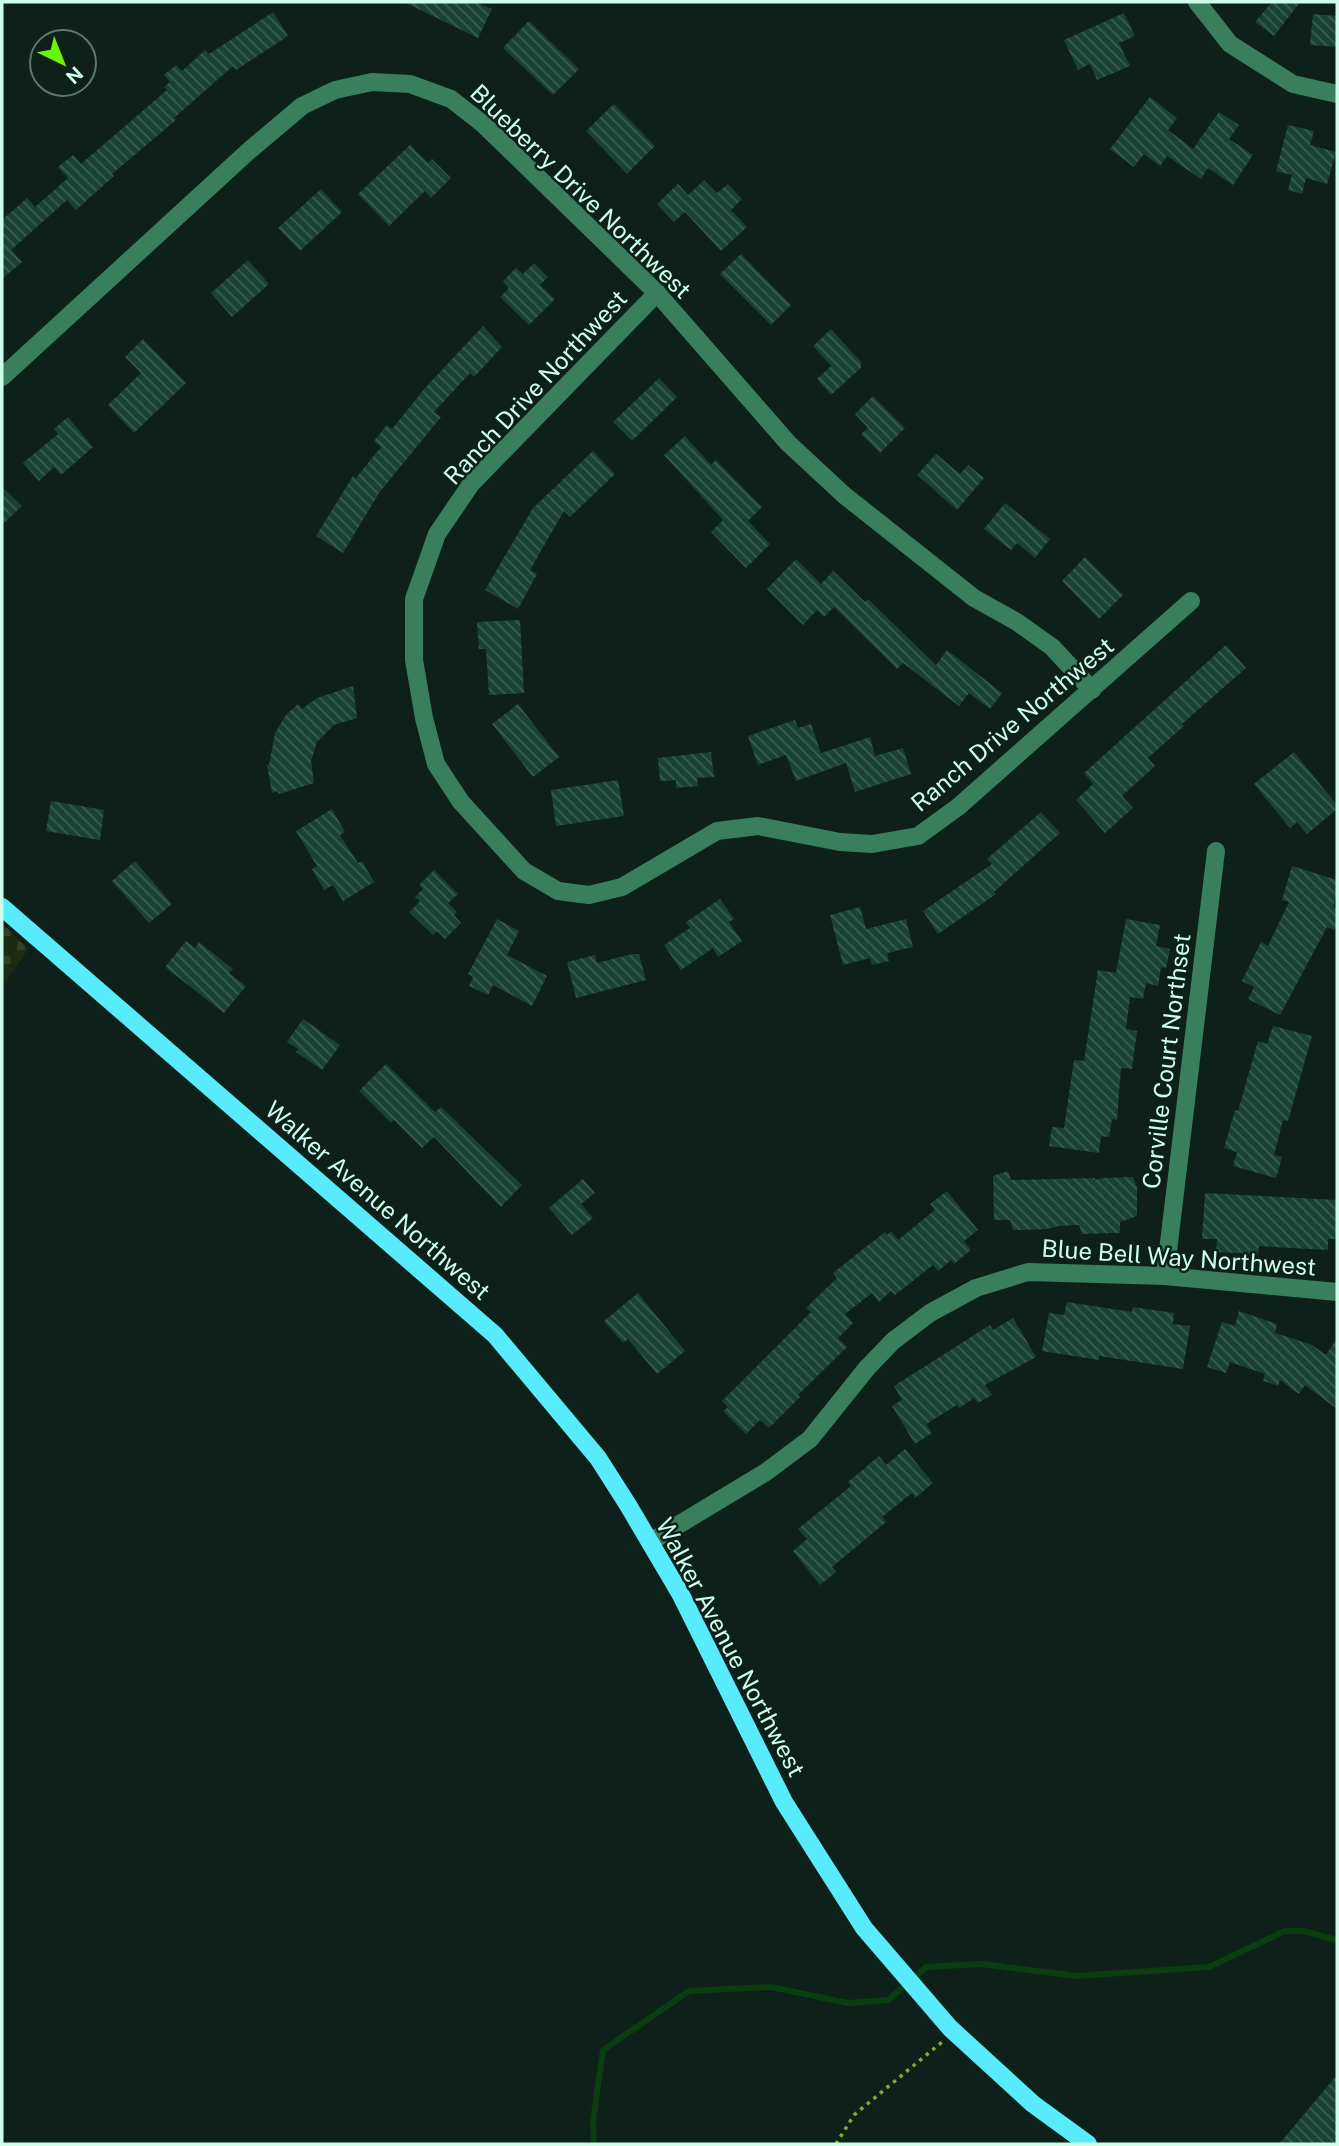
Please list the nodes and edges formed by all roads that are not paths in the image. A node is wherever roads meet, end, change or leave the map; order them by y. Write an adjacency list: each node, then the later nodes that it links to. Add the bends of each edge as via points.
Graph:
1 (1197, 2): 2 (street, via 1230,44 1293,84)
2 (1337, 94)
3 (657, 293): 4 (street, Blueberry Drive Northwest, via 483,124 451,99 410,84 372,82 335,90 302,106); 6 (street, Blueberry Drive Northwest, via 788,443 844,495 974,598 1052,646); 6 (street, Ranch Drive Northwest, via 471,484 437,534 414,599 414,660 436,764 461,802 524,872 558,891 589,895 622,887 717,831 758,826 872,844 918,836)
4 (2, 377)
5 (1191, 601): 6 (street, Ranch Drive Northwest)
6 (1092, 690)
7 (1216, 851): 9 (street, Corville Court Northset)
8 (2, 907): 11 (main road, Walker Avenue Northwest, via 495,1335 597,1458)
9 (1165, 1276): 10 (street, Blue Bell Way Northwest); 11 (street, Blue Bell Way Northwest, via 1028,1272 976,1287 893,1341 810,1439 766,1472)
10 (1337, 1292)
11 (650, 1542): 12 (main road, Walker Avenue Northwest, via 784,1802 847,1903 893,1964 953,2030 1033,2104)
12 (1088, 2144)

